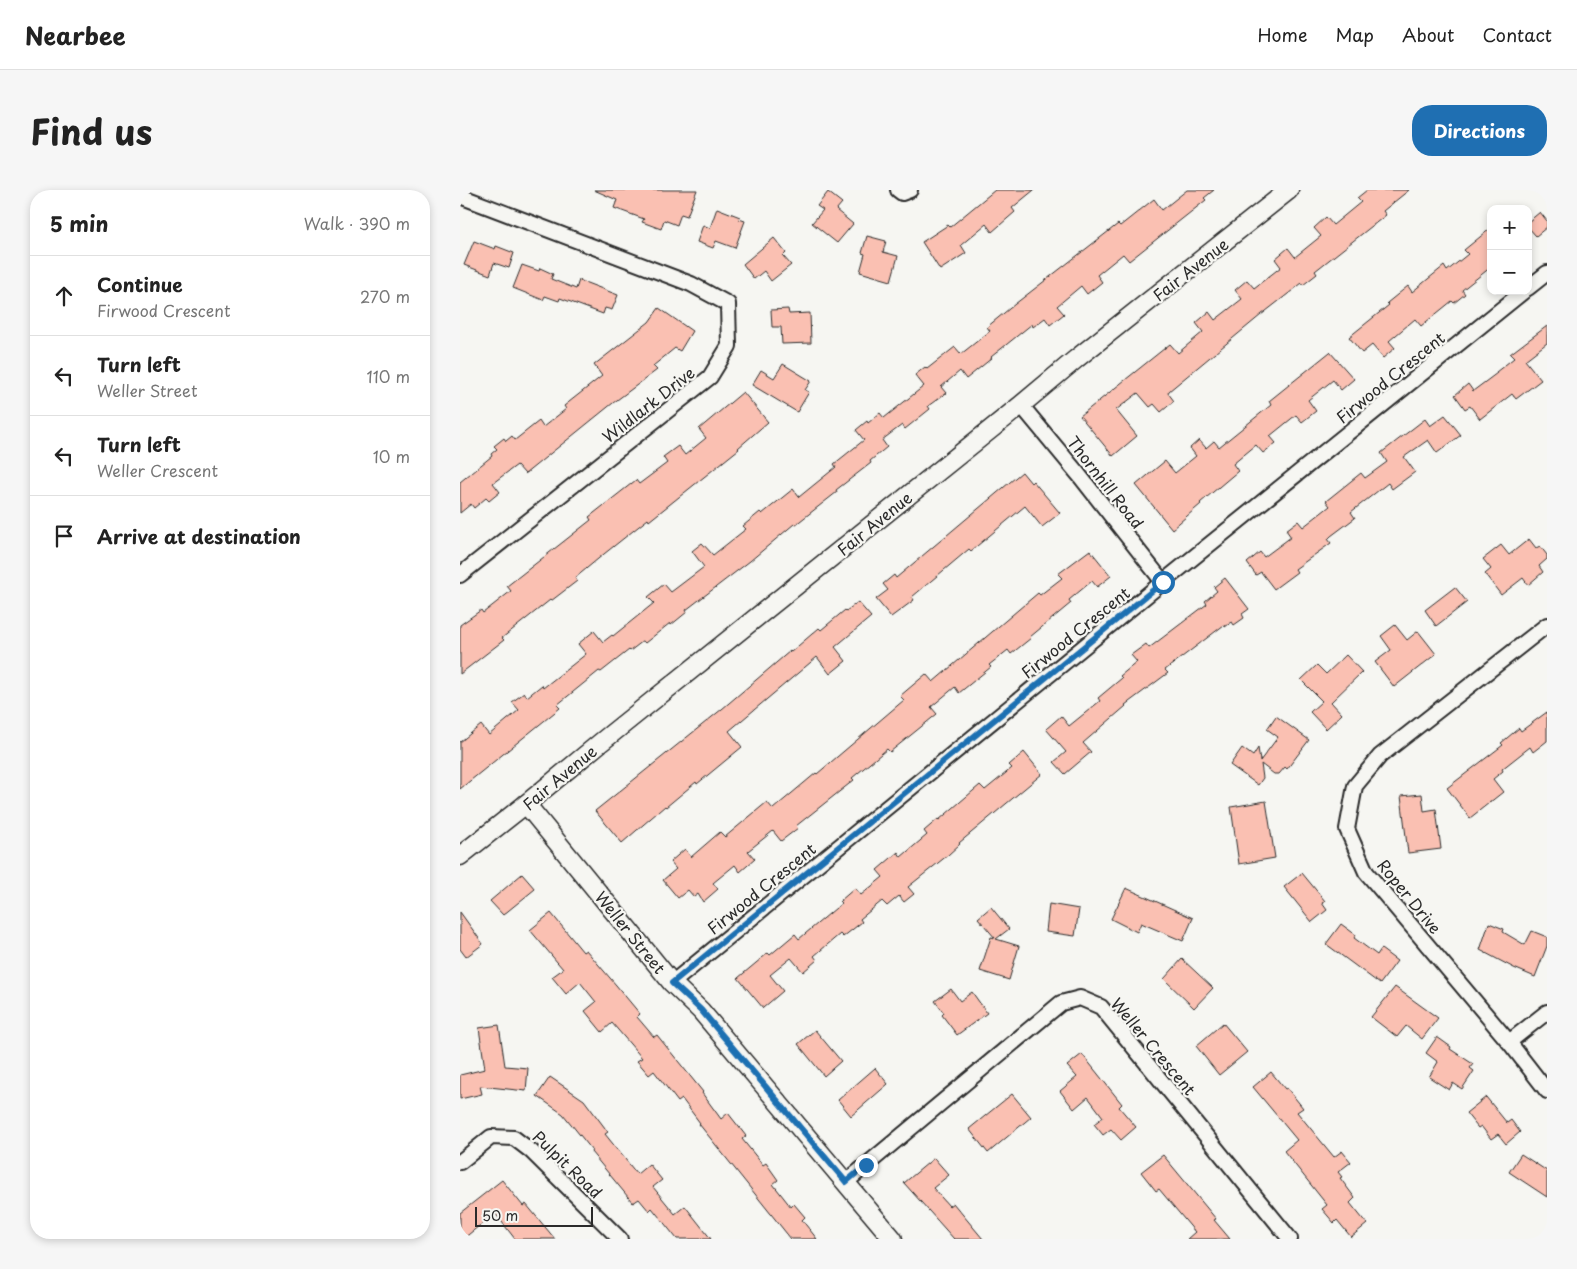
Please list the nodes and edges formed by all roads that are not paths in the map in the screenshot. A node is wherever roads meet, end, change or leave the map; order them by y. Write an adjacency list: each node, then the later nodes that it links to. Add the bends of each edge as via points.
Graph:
1 (898, 190): 2 (street, via 902,193)
2 (910, 190)
3 (1289, 190): 8 (street, Fair Avenue)
4 (460, 196): 9 (street, Wildlark Drive, via 692,284 728,304 729,346 710,377)
5 (1547, 273): 6 (street)
6 (1532, 285)
7 (1519, 295): 10 (street, Firwood Crescent)
8 (1021, 405): 10 (street, Thornhill Road); 12 (street, Fair Avenue)
9 (460, 576)
10 (1163, 582): 14 (street, Firwood Crescent)
11 (1547, 625): 16 (street, Roper Drive, via 1380,756 1355,786 1347,829 1366,872)
12 (526, 804): 13 (street, Fair Avenue); 14 (street, Weller Street)
13 (460, 856)
14 (672, 983): 19 (street, Weller Street, via 701,1010)
15 (1547, 1012): 16 (street)
16 (1509, 1042): 17 (street, Roper Drive)
17 (1547, 1091)
18 (460, 1162): 20 (street, Pulpit Road, via 491,1137 514,1138 531,1150)
19 (846, 1182): 21 (street, Weller Street); 22 (street, Weller Crescent, via 1061,1003 1080,998 1101,1007)
20 (620, 1239)
21 (893, 1239)
22 (1290, 1239)

